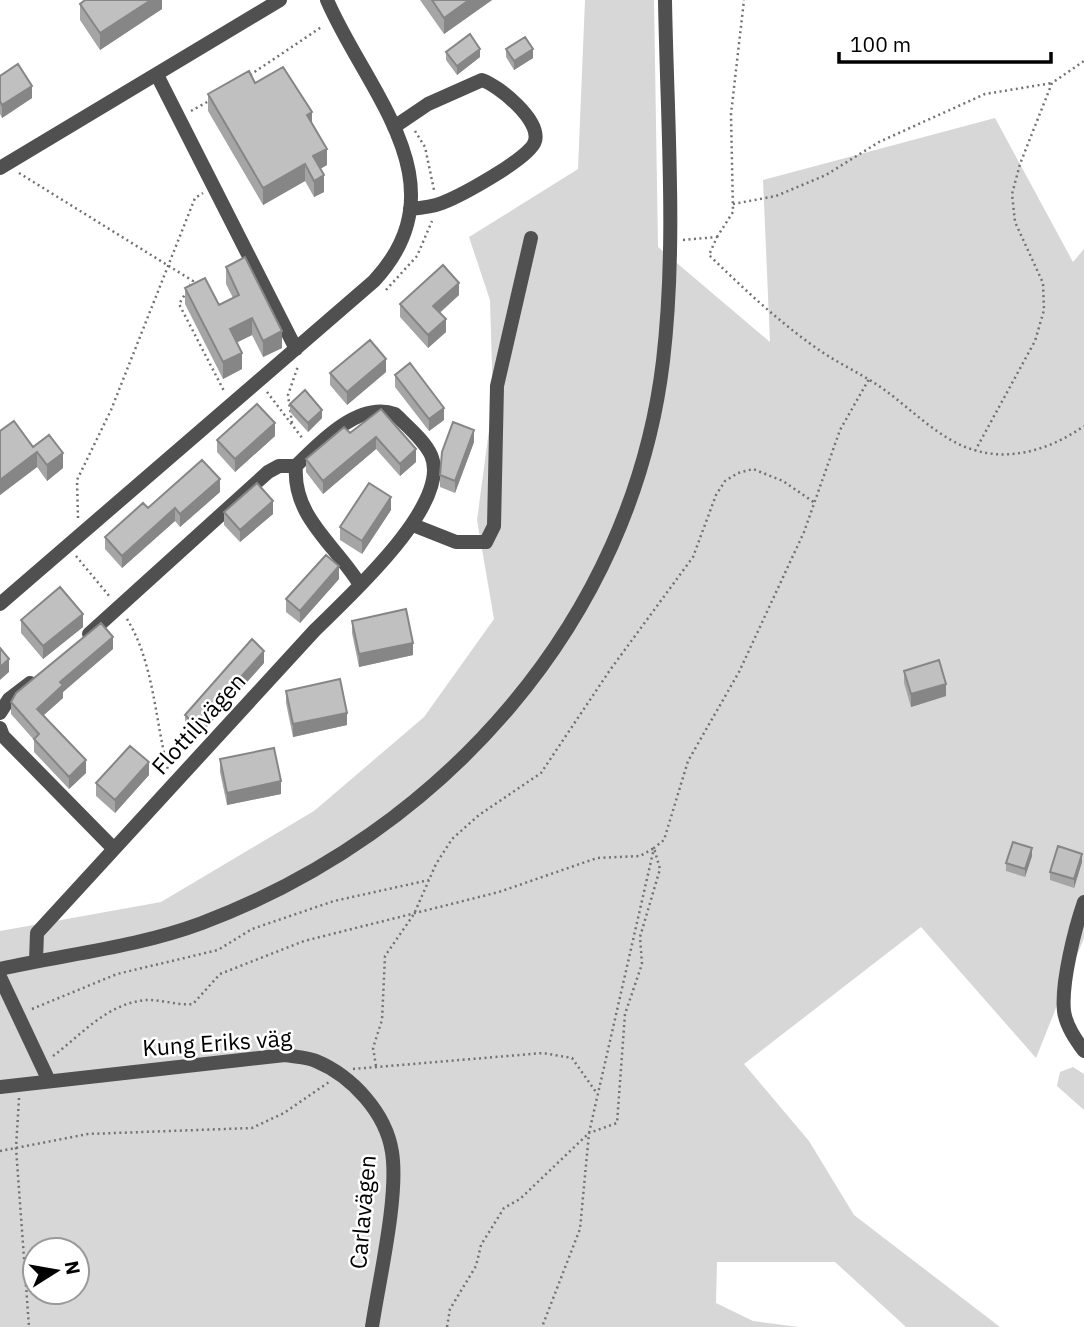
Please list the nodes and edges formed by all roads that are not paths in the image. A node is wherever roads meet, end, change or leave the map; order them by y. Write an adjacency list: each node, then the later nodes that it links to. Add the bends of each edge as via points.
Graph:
1 (280, 0): 4 (street)
2 (327, 0): 5 (street)
3 (665, 0): 20 (street, via 670,285 663,365 629,502 563,636 467,757 394,818 277,891 197,925 150,939)
4 (157, 75): 6 (street); 9 (street)
5 (394, 127): 7 (street, via 412,177); 7 (street, via 437,99 482,80 511,97 535,131 531,150 512,163 442,203)
6 (5, 165)
7 (411, 209): 9 (street, via 402,244 391,262)
8 (531, 238): 11 (street, via 497,386 494,526 486,542 456,542)
9 (296, 349): 13 (street)
10 (296, 466): 11 (street, via 356,417 373,411 395,414 432,457 429,490); 12 (street, via 298,496 306,513); 14 (street, via 279,466 268,472)
11 (413, 525): 12 (street, Flottiljvägen)
12 (360, 585): 18 (street, Flottiljvägen)
13 (0, 604)
14 (72, 648)
15 (43, 672): 16 (street, via 9,699)
16 (0, 713)
17 (0, 728): 18 (street)
18 (114, 849): 20 (street, Flottiljvägen, via 37,933)
19 (1084, 902): 23 (street, via 1072,937 1064,1011)
20 (36, 961): 21 (street)
21 (0, 969)
22 (0, 977): 24 (street)
23 (1084, 1051)
24 (49, 1081): 25 (street, Kung Eriks väg); 26 (street, Kung Eriks väg, via 285,1055 314,1060 341,1073)
25 (0, 1087)
26 (371, 1105): 27 (street, Carlavägen, via 386,1129 392,1153 390,1205)
27 (372, 1327)

